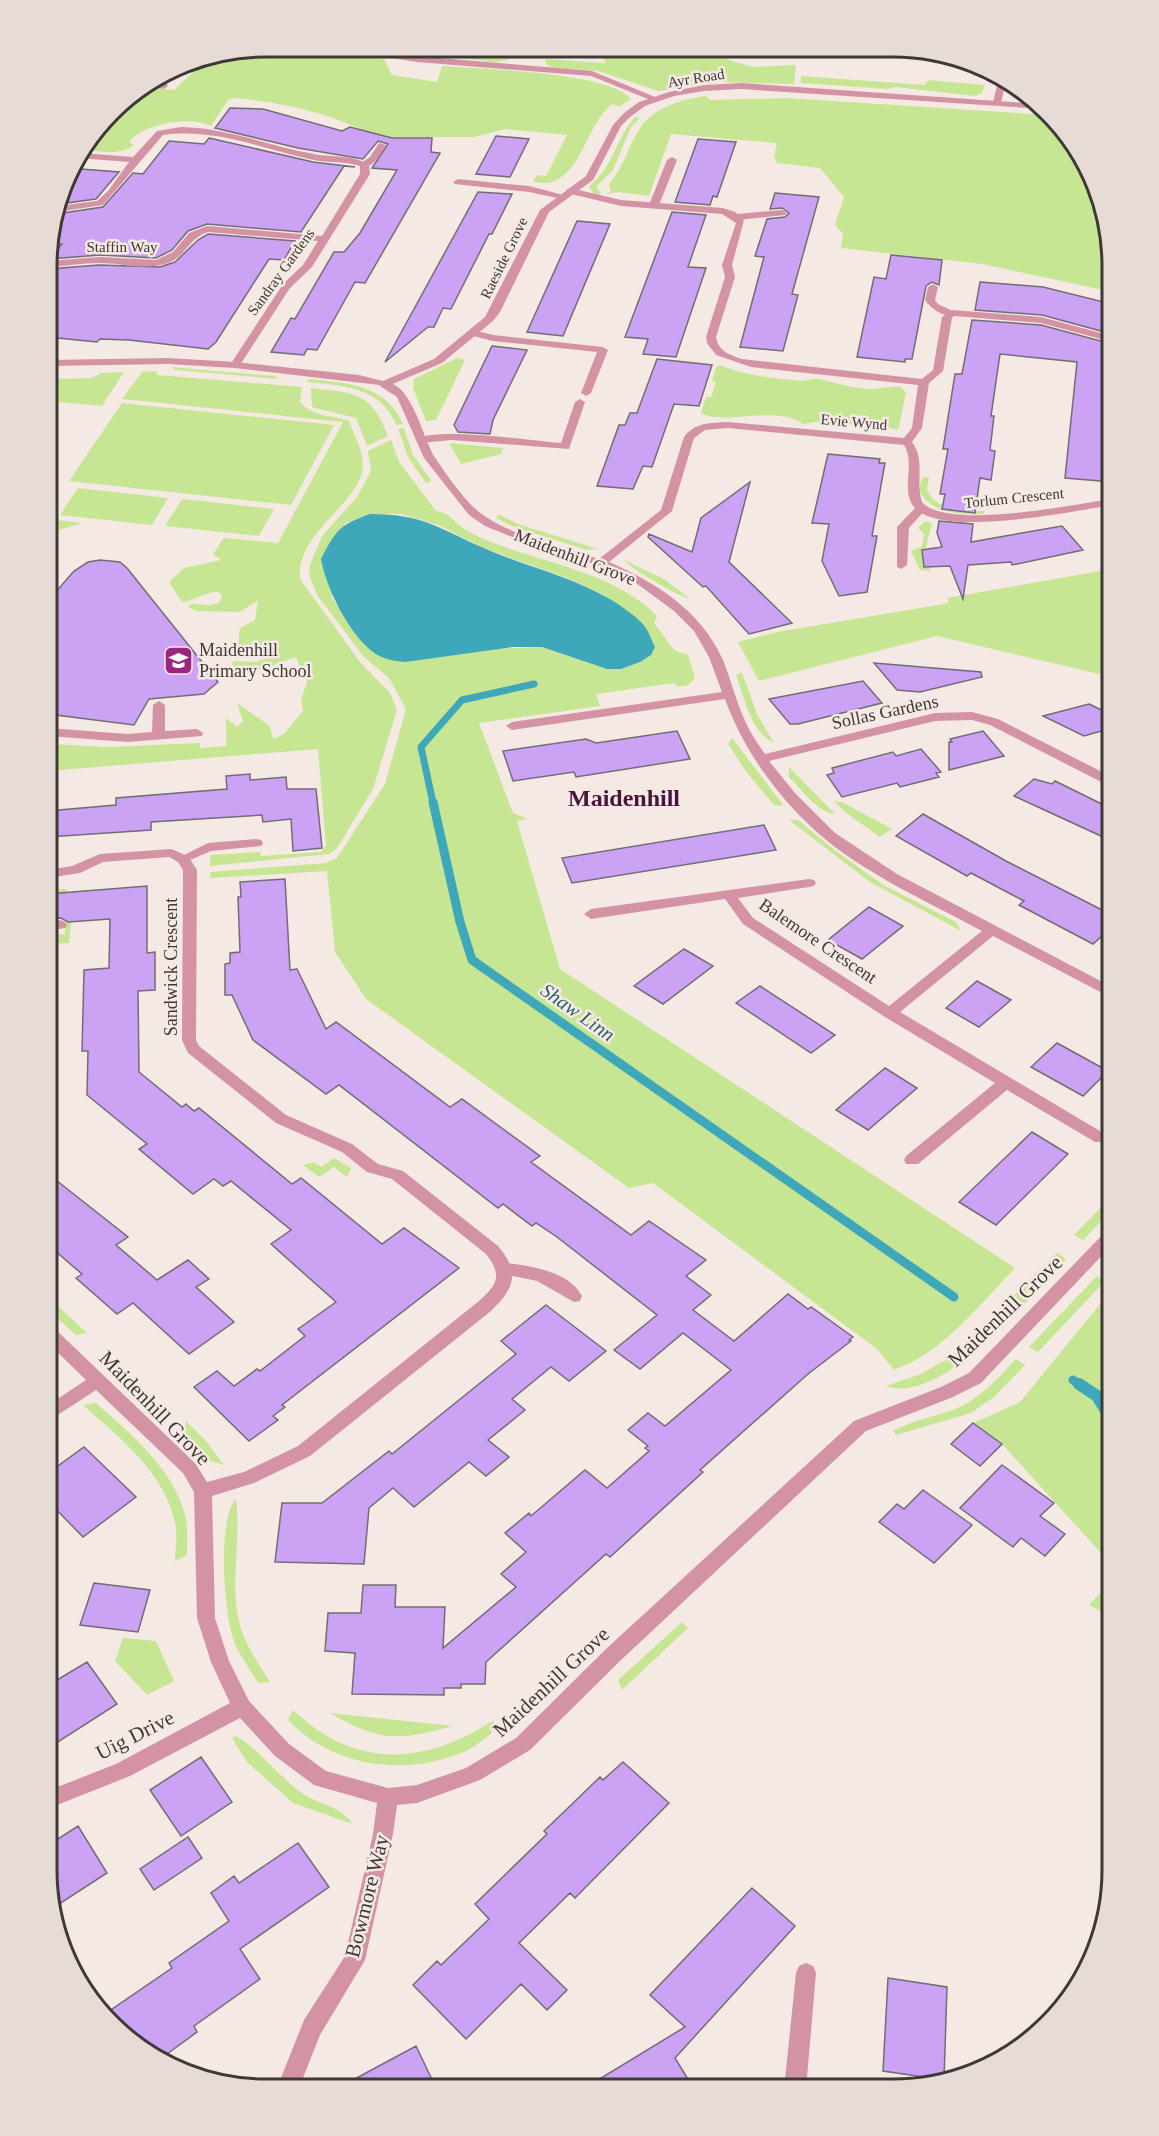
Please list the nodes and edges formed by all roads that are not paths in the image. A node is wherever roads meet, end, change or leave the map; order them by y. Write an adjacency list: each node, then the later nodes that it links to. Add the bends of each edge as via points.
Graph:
1 (407, 57): 5 (street, Ayr Road, via 592,74)
2 (160, 86): 3 (street)
3 (164, 86)
4 (1000, 87): 6 (street)
5 (656, 99): 6 (street, Ayr Road, via 704,88 741,86); 14 (street, Raeside Grove, via 617,125 590,178)
6 (997, 103): 7 (street, Ayr Road)
7 (1027, 106)
8 (382, 145): 12 (street, Sandray Gardens)
9 (88, 157): 10 (street)
10 (135, 160): 12 (street, via 160,133 190,130 237,134 301,154); 16 (street, via 99,203)
11 (672, 160): 15 (street)
12 (364, 165): 19 (street, Sandray Gardens, via 365,174)
13 (458, 183): 14 (street)
14 (566, 194): 15 (street); 23 (street, Raeside Grove, via 545,210 495,312)
15 (654, 205): 18 (street, via 723,211)
16 (65, 208)
17 (782, 213): 18 (street)
18 (736, 217): 27 (street, via 741,222 727,266 730,277 711,337 710,344 715,349 738,362)
19 (325, 239): 20 (street, Staffin Way, via 207,229 191,234 176,256 165,262); 26 (street, Sandray Gardens, via 307,267 286,286)
20 (57, 263)
21 (933, 287): 22 (street, via 930,300 934,306)
22 (951, 314): 24 (street, via 1041,320); 27 (street, via 947,317 938,371)
23 (473, 333): 28 (street, Raeside Grove, via 438,361); 29 (street, via 603,350 565,447 451,437)
24 (1102, 336)
25 (57, 363): 26 (street, Maidenhill Grove, via 168,361)
26 (235, 365): 28 (street, Maidenhill Grove)
27 (924, 382): 30 (street, Evie Wynd, via 916,428)
28 (384, 384): 29 (street, Maidenhill Grove, via 402,394)
29 (421, 440): 33 (street, Maidenhill Grove, via 429,458 472,513 526,539)
30 (907, 442): 32 (street, via 914,454 915,500); 33 (street, Evie Wynd, via 728,425 703,427 689,437 666,511)
31 (1102, 503): 32 (street, Torlum Crescent, via 970,521 938,516)
32 (921, 508): 34 (street, via 903,528)
33 (601, 563): 35 (street, Maidenhill Grove, via 640,580 699,629)
34 (901, 565)
35 (729, 695): 37 (street); 41 (street, Maidenhill Grove, via 740,724)
36 (159, 705): 40 (street)
37 (512, 726)
38 (57, 733): 40 (street)
39 (197, 733): 40 (street)
40 (158, 736)
41 (761, 759): 42 (street, Sollas Gardens, via 935,717 972,716 994,722); 49 (street, Maidenhill Grove, via 790,796 830,836 892,876)
42 (1102, 777)
43 (256, 843): 44 (street, via 208,847)
44 (183, 859): 45 (street, via 171,853 111,856); 56 (street, Sandwick Crescent, via 190,870 189,1040 193,1049 281,1119 347,1148 373,1168 397,1176 492,1250)
45 (57, 873)
46 (809, 883): 47 (street, Balemore Crescent)
47 (729, 895): 48 (street, Balemore Crescent); 51 (street, Balemore Crescent, via 748,921)
48 (591, 914)
49 (993, 930): 50 (street, Maidenhill Grove); 51 (street)
50 (1102, 988)
51 (890, 1013): 52 (street, Balemore Crescent)
52 (1006, 1082): 53 (street, Balemore Crescent); 54 (street)
53 (1100, 1138)
54 (912, 1160)
55 (1102, 1245): 64 (street, Maidenhill Grove, via 975,1378 949,1393 860,1425 523,1744 446,1785)
56 (505, 1269): 57 (street, via 539,1273); 61 (street, via 502,1290 485,1306 304,1451 248,1478)
57 (574, 1296)
58 (57, 1341): 59 (street, Maidenhill Grove)
59 (98, 1380): 60 (street); 61 (street, Maidenhill Grove, via 189,1468)
60 (57, 1408)
61 (203, 1491): 62 (street, Maidenhill Grove, via 206,1618 220,1662)
62 (242, 1707): 63 (street, Uig Drive, via 123,1770); 64 (street, Maidenhill Grove, via 282,1750 321,1779)
63 (57, 1796)
64 (388, 1797): 66 (street, Bowmore Way, via 384,1834 355,1960 312,2028)
65 (806, 1973): 67 (street)
66 (292, 2079)
67 (796, 2079)

